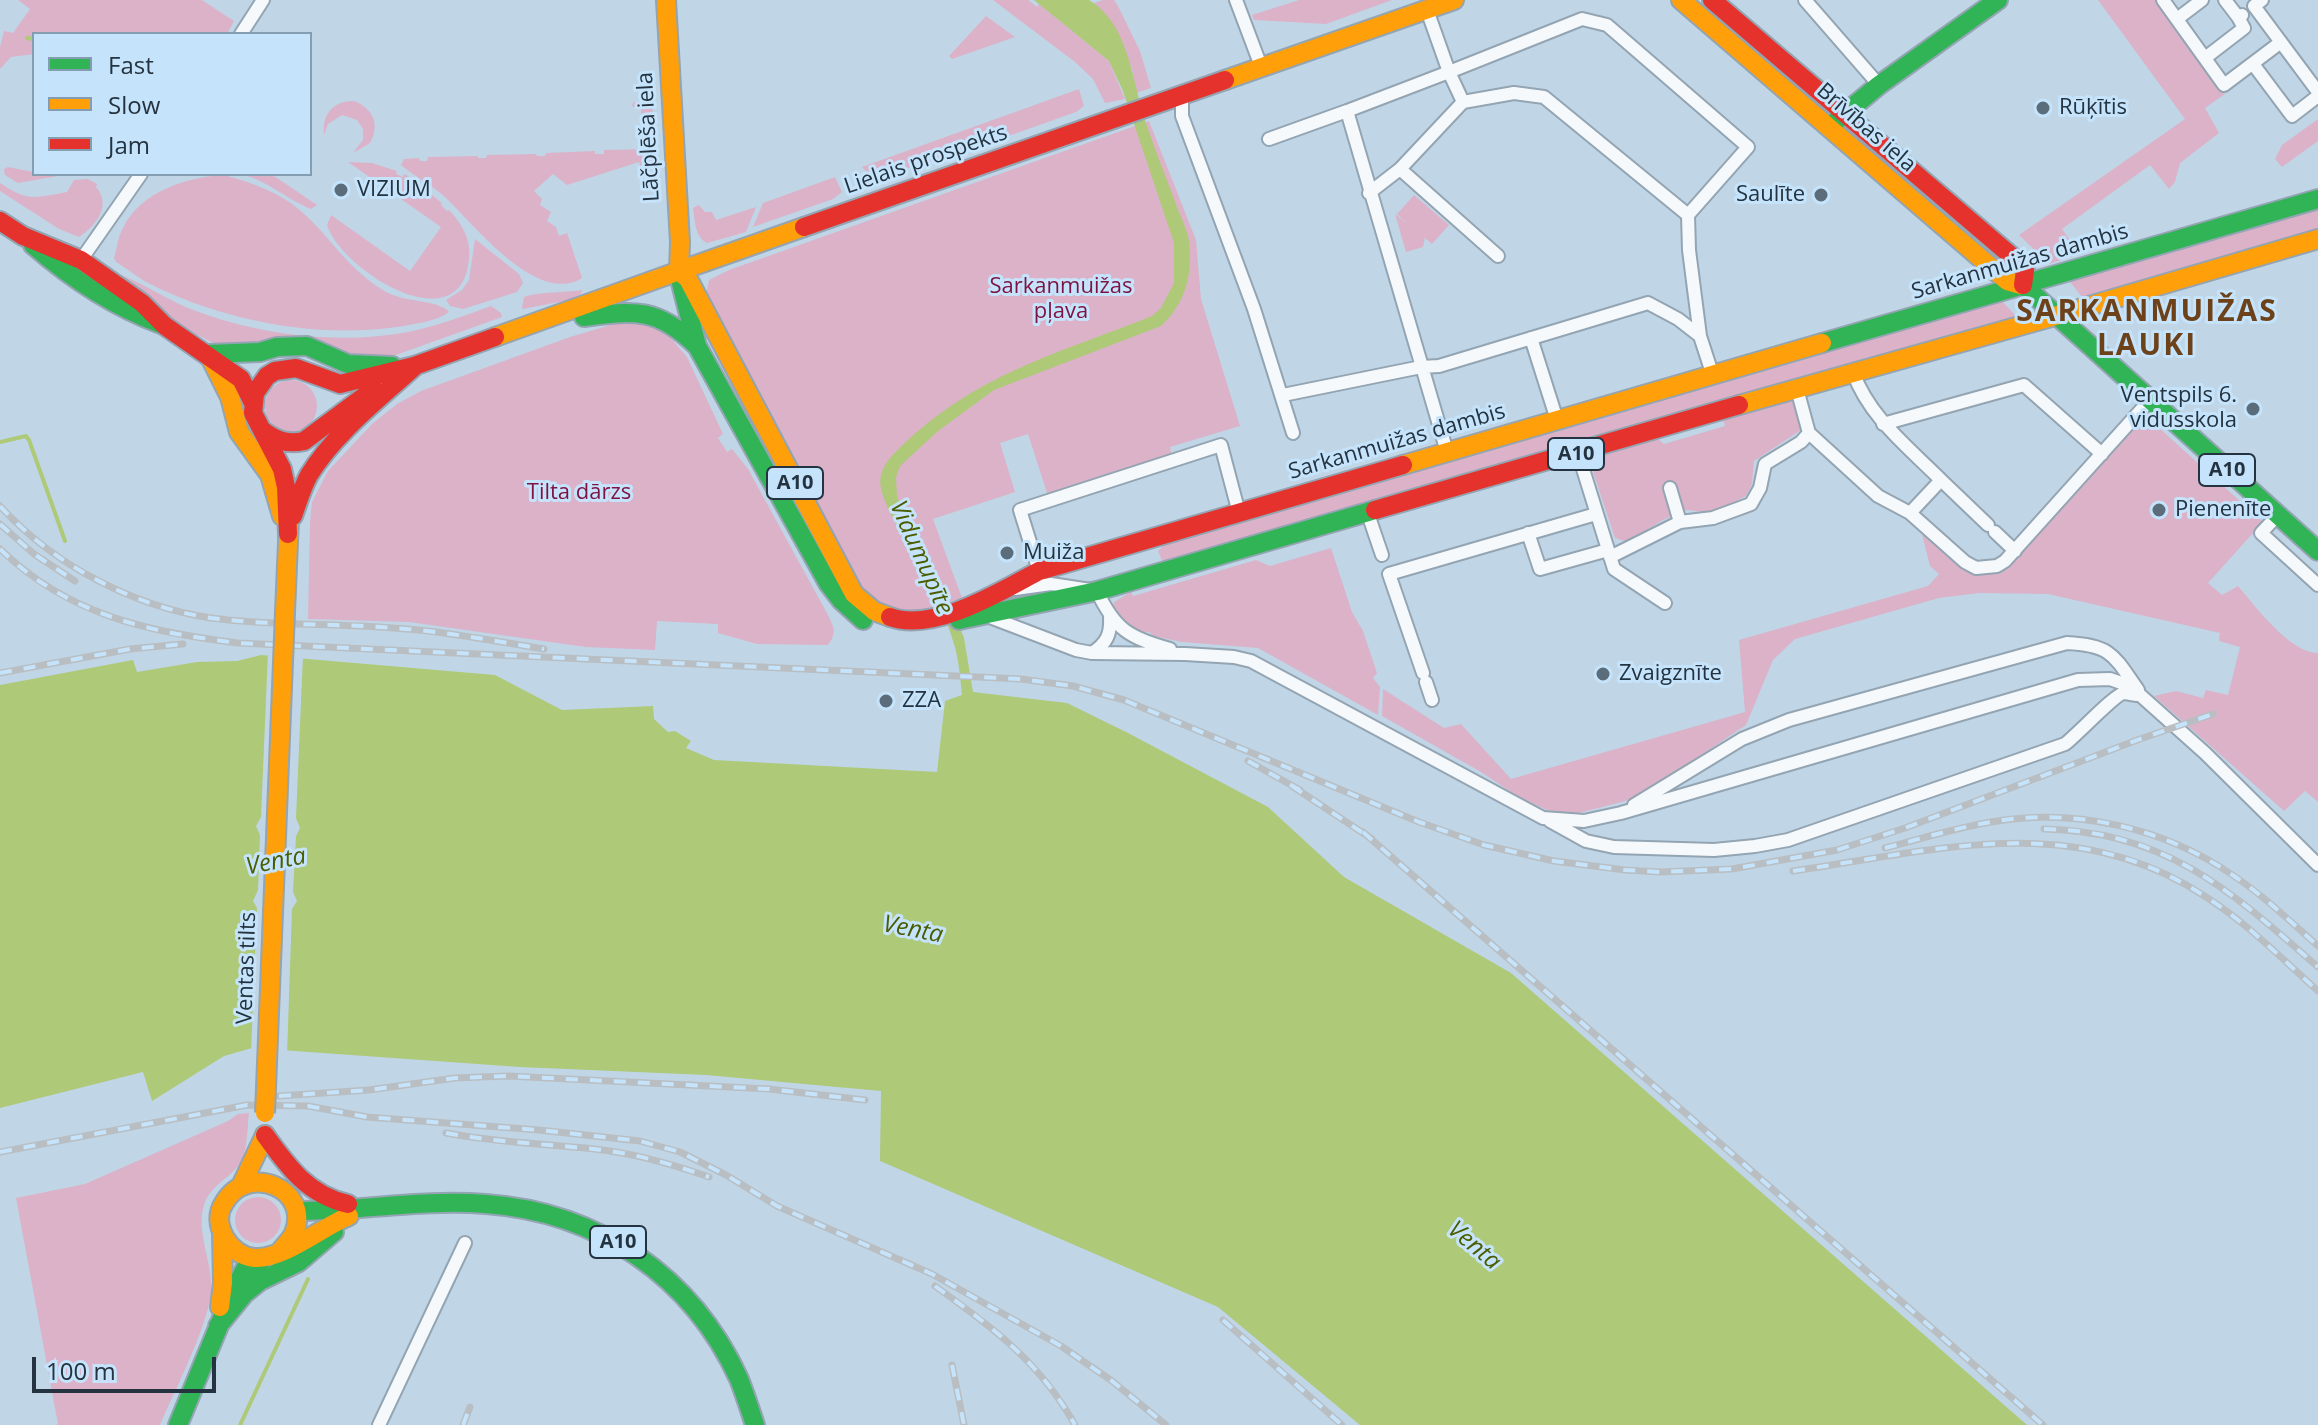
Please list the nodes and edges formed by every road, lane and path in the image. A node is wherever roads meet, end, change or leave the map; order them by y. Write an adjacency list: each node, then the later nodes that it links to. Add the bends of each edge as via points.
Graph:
1 (263, 0): 16 (street)
2 (666, 0): 41 (main road, Lāčplēša iela)
3 (1236, 0): 20 (street)
4 (1454, 0): 13 (main road, Lielais prospekts)
5 (1681, 0): 28 (main road, Brīvības iela)
6 (1712, 0): 27 (main road, Brīvības iela)
7 (1805, 0): 22 (street)
8 (1998, 0): 22 (main road)
9 (2163, 0): 15 (street)
10 (2202, 0): 15 (street)
11 (2225, 0): 14 (street)
12 (2258, 3): 14 (street); 17 (street)
13 (1427, 10): 20 (main road, Lielais prospekts); 21 (street)
14 (2238, 17): 18 (street, via 2244,28)
15 (2177, 19): 18 (street)
16 (242, 32)
17 (2281, 42): 19 (street); 23 (street)
18 (2205, 58): 19 (street, via 2224,85)
19 (2253, 64): 23 (street, via 2292,116)
20 (1262, 69): 24 (main road, Lielais prospekts)
21 (1449, 72): 25 (street); 26 (street); 34 (street, via 1582,19 1607,25 1748,147)
22 (1879, 85): 27 (main road)
23 (2318, 94)
24 (1182, 96): 41 (main road, Lielais prospekts); 57 (street, via 1182,116)
25 (1463, 102): 30 (street); 34 (street, via 1514,93 1544,97)
26 (1347, 111): 29 (street); 32 (street)
27 (1844, 113): 28 (main road); 42 (main road, Brīvības iela, via 2022,265)
28 (1829, 127): 42 (main road, Brīvības iela, via 2007,281)
29 (1269, 139)
30 (1400, 169): 32 (street); 38 (street)
31 (140, 176): 39 (street)
32 (1369, 193): 51 (street)
33 (2318, 199): 42 (main road, Sarkanmuižas dambis)
34 (1688, 215): 46 (street)
35 (0, 221): 36 (main road)
36 (23, 236): 39 (main road); 40 (main road)
37 (2318, 239): 43 (main road, Sarkanmuižas dambis)
38 (1498, 256)
39 (81, 260): 40 (main road); 45 (main road)
40 (60, 271): 45 (main road, via 124,311)
41 (679, 271): 44 (main road, Lielais prospekts / A10); 48 (main road, Lāčplēša iela); 91 (main road, Sarkanmuižas dambis / A10, via 688,279 854,594 891,620)
42 (2023, 285): 43 (main road, Brīvības iela / A10); 55 (main road, Sarkanmuižas dambis / A10)
43 (2055, 316): 53 (main road, Sarkanmuižas dambis / A10); 58 (main road, Brīvības iela / A10)
44 (542, 322): 48 (main road, A10, via 638,310 669,321); 50 (main road, Lielais prospekts / A10)
45 (165, 326): 49 (main road)
46 (1700, 336): 47 (street, via 1648,303); 55 (street)
47 (1531, 338): 51 (street); 60 (street)
48 (697, 346): 91 (main road, Sarkanmuižas dambis / A10, via 841,600 858,617 889,631 909,633)
49 (208, 354): 50 (main road, via 307,346 348,364); 52 (main road); 59 (main road, via 246,385); 79 (main road, via 230,397 239,432 270,475)
50 (414, 366): 54 (main road, A10, via 340,384); 61 (main road, A10); 79 (main road, via 311,472)
51 (1421, 367): 57 (street); 67 (street)
52 (285, 368): 54 (main road, A10); 59 (main road, via 260,384)
53 (1853, 372): 56 (main road, Sarkanmuižas dambis / A10); 62 (street)
54 (315, 375): 61 (main road, via 329,397)
55 (1713, 376): 60 (main road, Sarkanmuižas dambis / A10)
56 (1797, 389): 65 (street); 68 (main road, Sarkanmuižas dambis / A10)
57 (1283, 395): 64 (street)
58 (2149, 401): 69 (street); 76 (main road, Brīvības iela / A10)
59 (253, 403): 63 (main road, A10)
60 (1557, 420): 67 (main road, Sarkanmuižas dambis / A10)
61 (325, 423): 66 (main road, A10)
62 (1883, 424): 69 (street, via 2024,385); 70 (street)
63 (261, 430): 66 (main road, via 282,443); 79 (main road, A10, via 282,469)
64 (1293, 433)
65 (1809, 433): 73 (street, via 1878,496); 77 (street, via 1765,464 1751,504 1713,518)
66 (306, 441): 79 (main road, A10, via 294,464)
67 (1447, 452): 72 (main road, Sarkanmuižas dambis / A10)
68 (1578, 453): 74 (main road, Sarkanmuižas dambis / A10); 75 (street)
69 (2102, 454): 80 (street)
70 (1941, 480): 73 (street); 80 (street)
71 (1670, 488): 77 (street)
72 (1239, 513): 84 (main road, Sarkanmuižas dambis / A10); 84 (street, via 1221,445 1020,510)
73 (1910, 513): 80 (street, via 1976,568 1997,566)
74 (1368, 514): 83 (street); 87 (main road, Sarkanmuižas dambis / A10)
75 (1596, 514): 78 (street); 82 (street)
76 (2278, 515): 81 (main road, Brīvības iela / A10); 85 (street, via 2261,533)
77 (1680, 522): 82 (street)
78 (1528, 533): 82 (street, via 1540,569); 83 (street)
79 (288, 534): 99 (main road, Ventas tilts / A10, bridge)
80 (2015, 551)
81 (2318, 551)
82 (1609, 553): 88 (street, via 1614,569)
83 (1386, 564): 95 (street)
84 (1039, 571): 86 (main road, Sarkanmuižas dambis / A10)
85 (2318, 585)
86 (1000, 591): 87 (street, via 1051,584); 89 (main road, Sarkanmuižas dambis / A10)
87 (1097, 591): 89 (main road, Sarkanmuižas dambis / A10); 90 (street)
88 (1665, 603)
89 (971, 612): 91 (main road, Sarkanmuižas dambis / A10); 92 (street)
90 (1110, 617): 92 (street, via 1111,632); 93 (street, via 1143,641)
91 (930, 623)
92 (1092, 653): 93 (street)
93 (1185, 654): 97 (street, via 1251,661)
94 (2142, 696): 96 (street, via 2110,679 2078,680); 96 (street, via 2114,656 2093,644 2067,643 1789,720 1742,739); 97 (street, via 2116,697 2065,744 1788,840 1714,850 1614,847 1586,841); 98 (street)
95 (1432, 700)
96 (1621, 813): 97 (street, via 1584,821)
97 (1543, 818)
98 (2318, 865)
99 (265, 1135): 100 (main road, A10); 101 (main road, A10); 102 (main road, via 322,1198)
100 (242, 1184): 101 (main road, via 270,1182); 104 (main road, A10, via 222,1205)
101 (283, 1189): 103 (main road, A10)
102 (390, 1209): 103 (main road, A10); 106 (main road, A10, via 335,1220); 107 (main road, via 335,1231 299,1262 260,1281); 110 (main road, A10, via 458,1203 520,1207 576,1222 613,1239 662,1274 704,1318 740,1379)
103 (297, 1211): 106 (main road, via 291,1242)
104 (222, 1235): 106 (main road, via 231,1249 246,1257); 107 (main road)
105 (465, 1243): 109 (street)
106 (271, 1256): 107 (main road, via 245,1269)
107 (218, 1326): 108 (main road)
108 (178, 1425)
109 (379, 1425)
110 (755, 1425)

